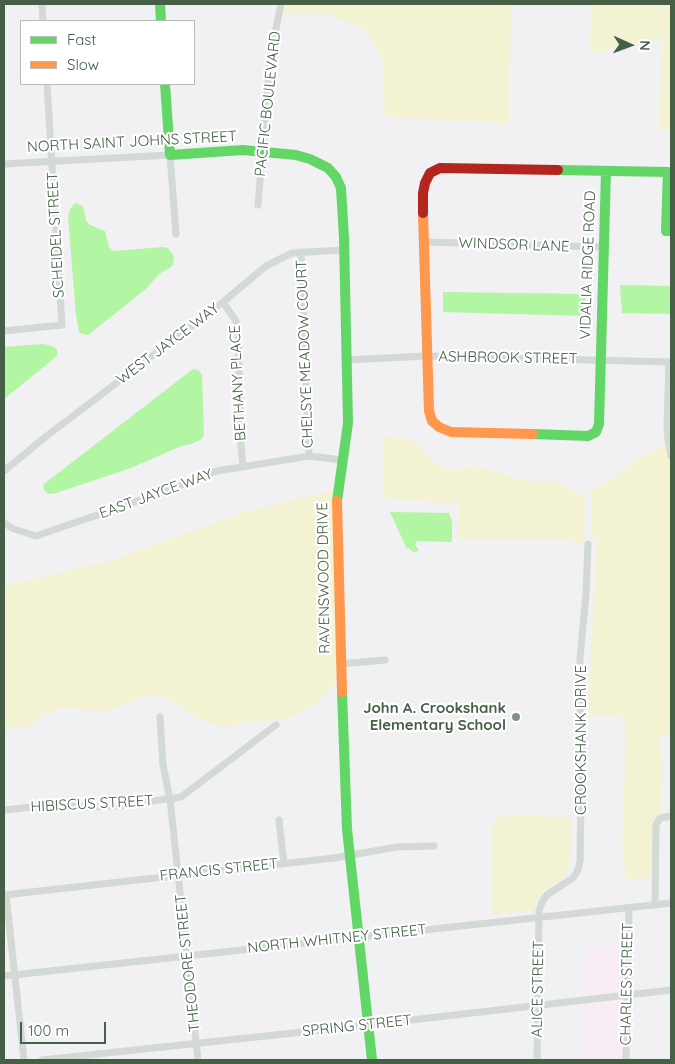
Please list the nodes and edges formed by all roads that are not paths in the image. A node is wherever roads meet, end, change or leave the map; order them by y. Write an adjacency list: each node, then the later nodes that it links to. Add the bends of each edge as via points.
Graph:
1 (42, 4): 4 (street)
2 (160, 4): 5 (street)
3 (280, 4): 8 (street, PACIFIC BOULEVARD, via 270,58)
4 (43, 20)
5 (161, 20)
6 (47, 85): 10 (street, SCHEIDEL STREET)
7 (165, 85): 9 (street)
8 (262, 151): 9 (street, NORTH SAINT JOHNS STREET); 13 (street, PACIFIC BOULEVARD); 18 (street, RAVENSWOOD DRIVE, via 310,159 333,172 341,188)
9 (170, 155): 10 (street, NORTH SAINT JOHNS STREET); 15 (street)
10 (52, 162): 11 (street, NORTH SAINT JOHNS STREET); 21 (street, SCHEIDEL STREET, via 62,326)
11 (4, 164)
12 (606, 171): 14 (street, via 668,172 666,231); 16 (street, via 440,168 430,174 425,183); 17 (street, VIDALIA RIDGE ROAD)
13 (258, 205)
14 (671, 231)
15 (176, 234)
16 (424, 242): 17 (street, WINDSOR LANE); 22 (street)
17 (604, 247): 24 (street, VIDALIA RIDGE ROAD)
18 (344, 250): 19 (street, WEST JAYCE WAY); 23 (street, RAVENSWOOD DRIVE)
19 (301, 252): 20 (street, WEST JAYCE WAY, via 284,256 266,266); 26 (street, CHELSYE MEADOW COURT)
20 (223, 302): 29 (street, BETHANY PLACE, via 236,321 238,332); 30 (street, WEST JAYCE WAY)
21 (4, 330)
22 (427, 356): 23 (street, ASHBROOK STREET); 24 (street, ASHBROOK STREET); 24 (street, VIDALIA RIDGE ROAD, via 429,411 439,428 451,432 588,436 596,432 599,424)
23 (346, 360): 28 (street, RAVENSWOOD DRIVE, via 348,423)
24 (600, 360): 25 (street, ASHBROOK STREET)
25 (670, 362): 27 (street, via 667,433)
26 (309, 456): 28 (street, EAST JAYCE WAY); 29 (street, EAST JAYCE WAY)
27 (671, 456)
28 (342, 460): 34 (street, RAVENSWOOD DRIVE, via 336,499)
29 (244, 466): 31 (street, EAST JAYCE WAY, via 202,475 173,489 36,536)
30 (4, 471)
31 (4, 523)
32 (588, 544): 49 (street, CROOKSHANK DRIVE, via 580,658 580,861 570,882 543,900)
33 (385, 660): 34 (street)
34 (340, 664): 42 (street, RAVENSWOOD DRIVE)
35 (160, 717): 37 (street, THEODORE STREET, via 163,765)
36 (276, 725): 37 (street, HIBISCUS STREET, via 188,793)
37 (170, 799): 38 (street, HIBISCUS STREET, via 112,806 88,807 68,803); 44 (street, THEODORE STREET)
38 (4, 810)
39 (671, 816): 47 (street, via 663,816 656,825)
40 (279, 820): 43 (street)
41 (434, 846): 42 (street, FRANCIS STREET, via 397,847)
42 (350, 856): 43 (street, FRANCIS STREET); 50 (street, RAVENSWOOD DRIVE)
43 (284, 864): 44 (street, FRANCIS STREET)
44 (178, 875): 45 (street, FRANCIS STREET); 51 (street, THEODORE STREET)
45 (5, 895): 52 (street)
46 (671, 903): 47 (street, NORTH WHITNEY STREET)
47 (655, 905): 48 (street, NORTH WHITNEY STREET)
48 (628, 908): 49 (street, NORTH WHITNEY STREET); 55 (street, CHARLES STREET)
49 (539, 917): 50 (street, NORTH WHITNEY STREET); 56 (street, ALICE STREET)
50 (359, 937): 51 (street, NORTH WHITNEY STREET); 57 (street, RAVENSWOOD DRIVE)
51 (187, 956): 52 (street, NORTH WHITNEY STREET); 58 (street, THEODORE STREET)
52 (15, 975): 53 (street, NORTH WHITNEY STREET); 59 (street)
53 (4, 976)
54 (671, 990): 55 (street, SPRING STREET)
55 (628, 995): 56 (street, SPRING STREET); 64 (street, CHARLES STREET)
56 (538, 1005): 57 (street, SPRING STREET); 63 (street, ALICE STREET)
57 (368, 1026): 58 (street, SPRING STREET); 62 (street, RAVENSWOOD DRIVE)
58 (196, 1044): 60 (street, SPRING STREET); 61 (street, THEODORE STREET)
59 (24, 1060)
60 (42, 1060)
61 (198, 1060)
62 (372, 1060)
63 (537, 1060)
64 (626, 1060)

